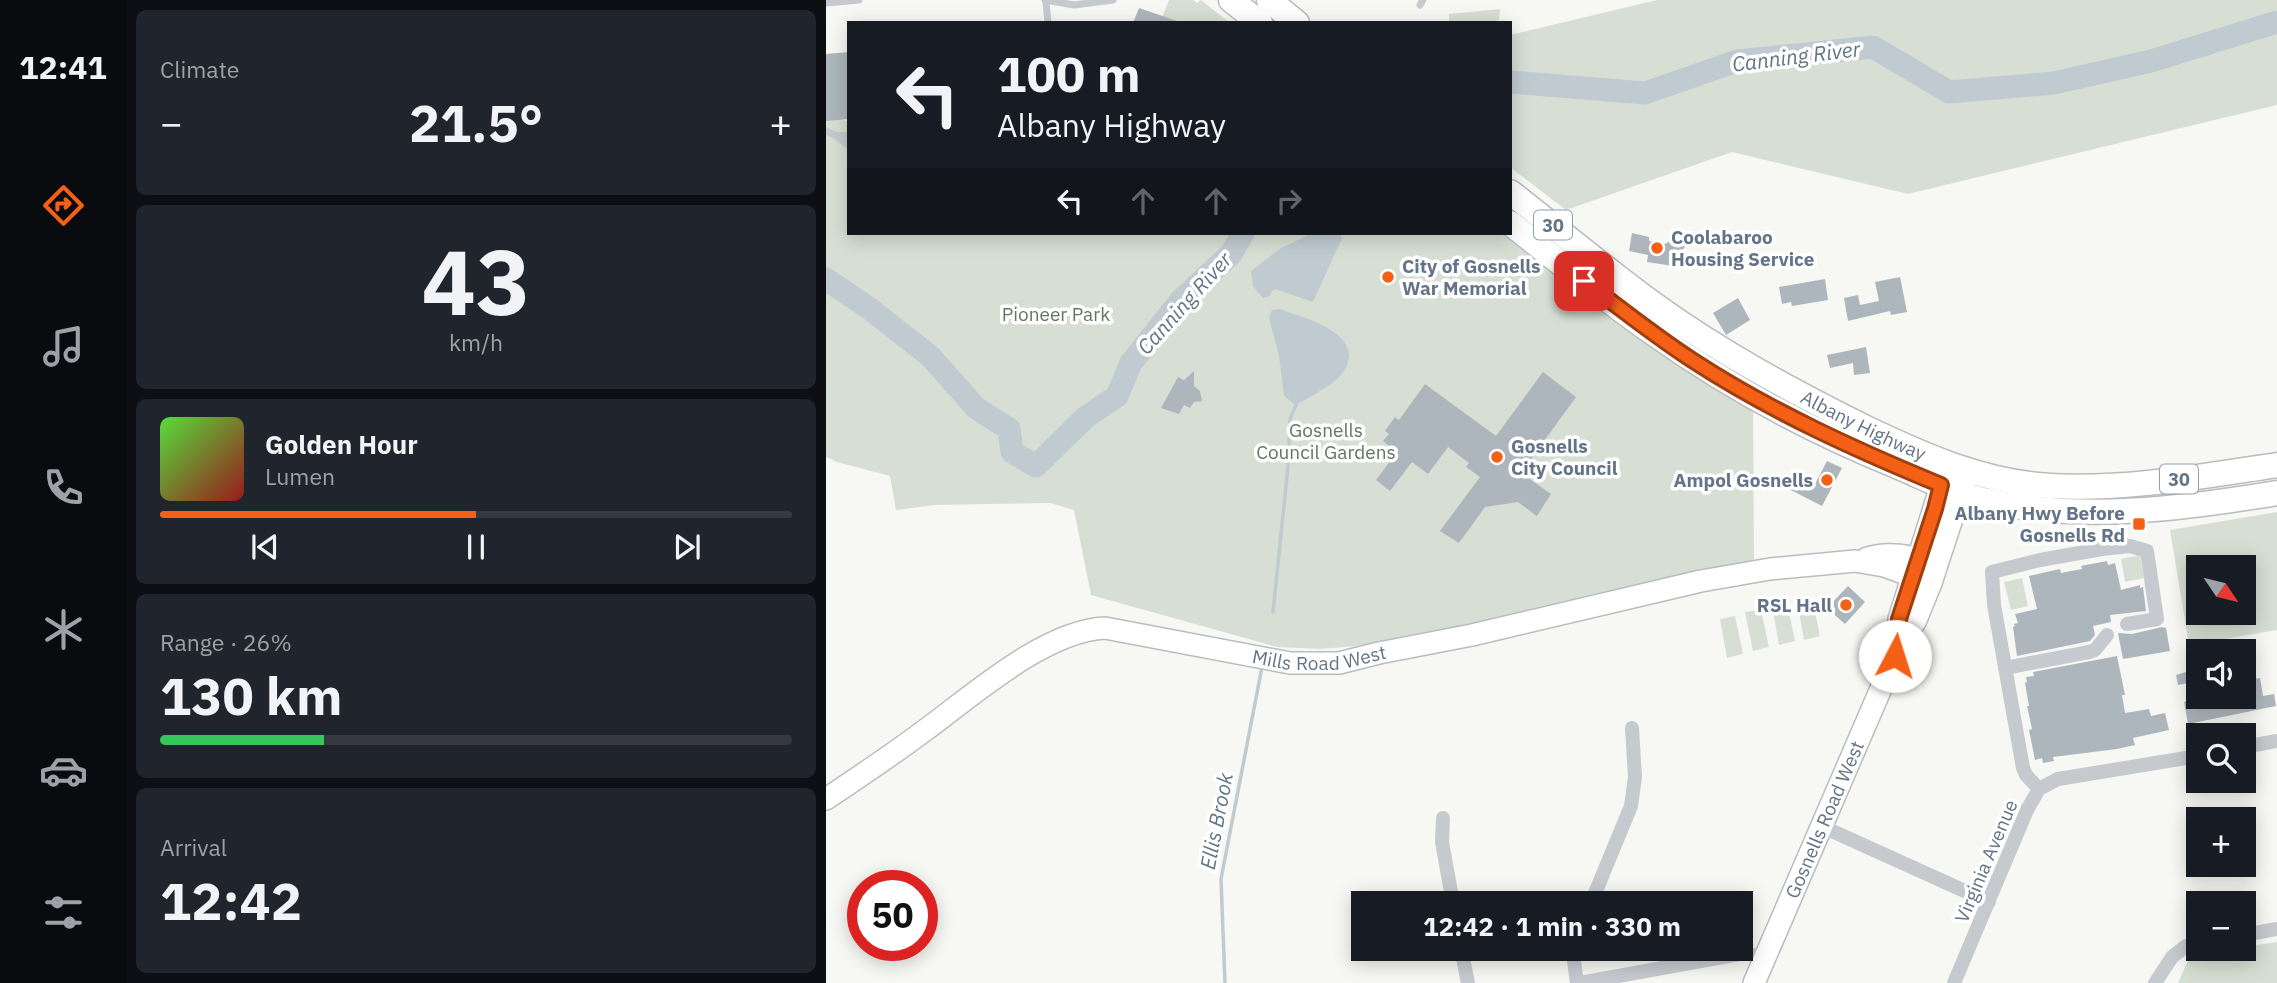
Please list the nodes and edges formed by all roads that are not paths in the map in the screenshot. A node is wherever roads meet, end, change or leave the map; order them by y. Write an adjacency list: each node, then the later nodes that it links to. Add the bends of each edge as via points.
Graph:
1 (859, 0): 6 (lane)
2 (1113, 0): 5 (lane, via 1074,5)
3 (1231, 0): 7 (highway)
4 (1045, 1): 5 (lane); 8 (lane)
5 (1056, 1)
6 (826, 3)
7 (1276, 11)
8 (1048, 21)
9 (826, 131): 11 (lane)
10 (847, 135): 11 (lane)
11 (837, 136): 12 (lane)
12 (847, 144)
13 (1512, 194): 15 (highway, Albany Highway / 30)
14 (1512, 225): 16 (highway, Albany Highway / 30, via 1652,333)
15 (1618, 276): 16 (highway, via 1638,300 1703,349); 18 (highway, Albany Highway / 30, via 1657,307 1778,383 1913,450)
16 (1707, 369): 18 (highway, Albany Highway / 30, via 1815,429)
17 (2277, 466): 19 (highway, Albany Highway / 30)
18 (1954, 478): 19 (highway, Albany Highway / 30); 21 (highway, Albany Highway / 30, via 1984,500 2035,509 2102,513); 22 (main road, Gosnells Road West)
19 (2104, 486): 21 (highway, via 2110,495 2123,500 2219,495)
20 (2277, 493): 21 (highway, Albany Highway / 30)
21 (2243, 499)
22 (1925, 571): 31 (main road, Mills Road West, via 1855,561 1770,569 1339,663 1290,663 1105,628 1089,629 1043,646); 33 (main road, Gosnells Road West, via 1916,621 1895,656)
23 (2127, 624): 25 (street, via 2157,619 2147,551 2130,546 2102,549 1992,572)
24 (2108, 635): 25 (street, via 2089,652)
25 (2005, 668): 30 (street, via 2023,768)
26 (1632, 728): 35 (street, via 1635,794)
27 (2277, 741): 28 (street)
28 (2256, 745)
29 (2186, 758): 30 (street, Virginia Avenue, via 2058,779)
30 (2039, 789): 36 (street, Virginia Avenue)
31 (826, 799)
32 (1443, 818): 34 (street, via 1442,842)
33 (1821, 826): 36 (street); 40 (main road, Gosnells Road West)
34 (1451, 891)
35 (1596, 891)
36 (1989, 902): 46 (street, Virginia Avenue)
37 (2277, 929): 38 (street)
38 (2256, 933)
39 (2186, 946): 47 (street, via 2172,957)
40 (1765, 958): 44 (street, via 1745,953); 45 (main road, Gosnells Road West)
41 (1464, 961): 43 (street)
42 (1574, 961): 44 (street)
43 (1468, 983)
44 (1578, 983)
45 (1754, 983)
46 (1954, 983)
47 (2155, 983)

